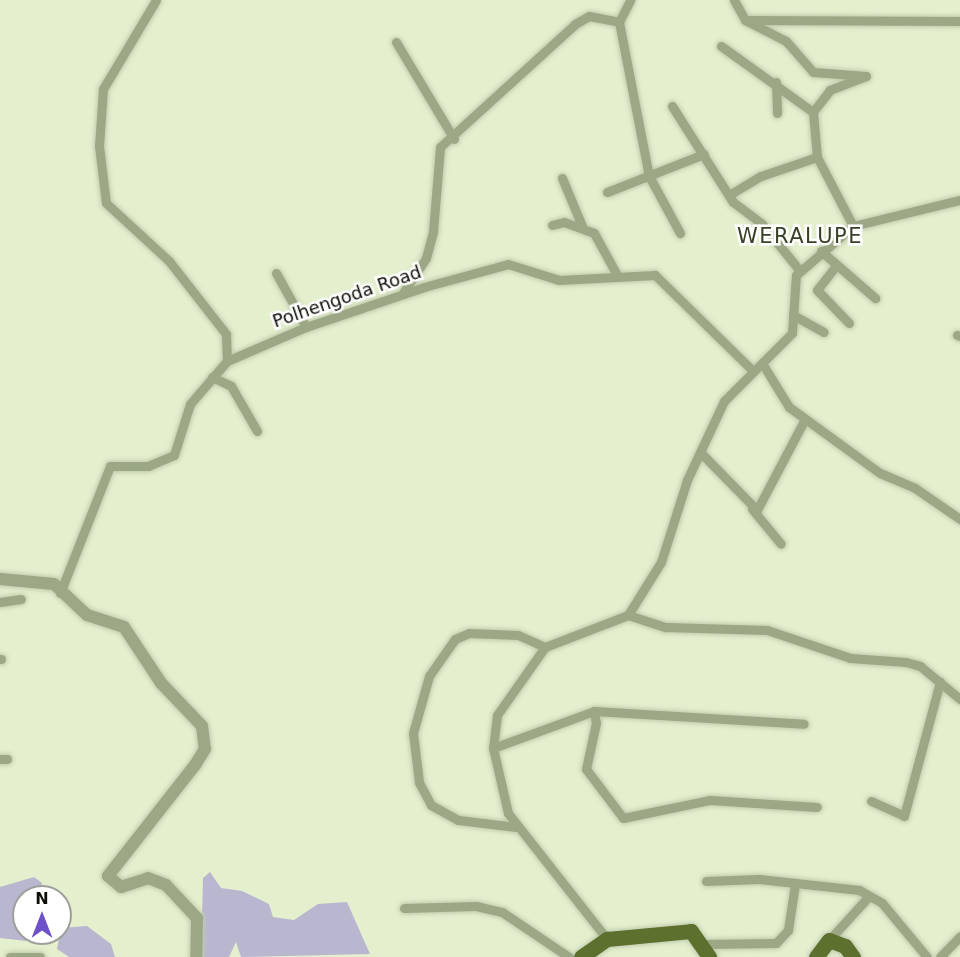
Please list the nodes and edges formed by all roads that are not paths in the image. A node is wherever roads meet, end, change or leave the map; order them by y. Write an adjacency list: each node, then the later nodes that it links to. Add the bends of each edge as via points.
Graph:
1 (156, 0): 36 (street, via 103,89 99,146 106,203 170,261 226,334)
2 (630, 0): 6 (street)
3 (734, 0): 4 (street)
4 (745, 20): 5 (street); 11 (street, via 786,41 813,72 866,76 830,90)
5 (960, 21)
6 (619, 22): 13 (street, via 589,16 575,24); 16 (street)
7 (396, 42): 13 (street)
8 (721, 46): 9 (street)
9 (776, 82): 11 (street); 12 (street)
10 (672, 106): 14 (street)
11 (813, 112): 15 (street)
12 (777, 113)
13 (454, 139): 30 (street, via 437,153 437,203 426,258)
14 (704, 154): 16 (street); 19 (street)
15 (817, 157): 19 (street, via 761,176); 23 (street)
16 (649, 176): 18 (street); 24 (street)
17 (562, 178): 22 (street)
18 (607, 192)
19 (729, 195): 27 (street)
20 (960, 200): 23 (street)
21 (552, 225): 22 (street)
22 (582, 226): 29 (street, via 604,245)
23 (853, 226): 25 (street)
24 (680, 233)
25 (821, 251): 26 (street); 27 (street)
26 (835, 267): 31 (street); 33 (street, via 817,290)
27 (800, 271): 32 (street)
28 (276, 273): 34 (street)
29 (617, 275): 30 (street, Polhengoda Road, via 559,280 508,264); 38 (street, Polhengoda Road, via 655,275)
30 (400, 297): 34 (street, Polhengoda Road)
31 (875, 298)
32 (793, 315): 35 (street); 37 (street, via 792,333)
33 (849, 323)
34 (306, 327): 36 (street, Polhengoda Road)
35 (824, 332)
36 (227, 361): 39 (street, Polhengoda Road)
37 (762, 363): 38 (street); 40 (street, via 789,407)
38 (751, 369): 42 (street, via 724,401)
39 (212, 377): 41 (street, via 231,386); 47 (street, Polhengoda Road, via 190,404 174,454 148,466 110,466)
40 (805, 419): 43 (street, via 759,509); 44 (street, via 880,473 915,488)
41 (257, 431)
42 (701, 453): 43 (street); 50 (street, via 661,561)
43 (752, 509): 45 (street)
44 (960, 519)
45 (781, 544)
46 (0, 579): 47 (street, via 38,580 54,584)
47 (60, 592): 70 (street, via 87,615 124,627 161,683 202,726 205,749 200,757 108,876 121,888 148,878 166,885 196,918)
48 (21, 599): 49 (street)
49 (0, 602)
50 (628, 615): 51 (street); 52 (street, via 666,627 767,630 850,658 920,666)
51 (545, 647): 56 (street, via 497,715); 59 (street, via 518,635 469,633 455,639 429,676 414,733 418,782 431,805 458,820)
52 (940, 682): 53 (street); 57 (street, via 904,816)
53 (960, 699)
54 (594, 711): 55 (street); 56 (street); 58 (street, via 596,723 586,769 623,818 710,800)
55 (804, 724)
56 (493, 748): 59 (street)
57 (871, 801)
58 (817, 807)
59 (516, 827): 65 (street)
60 (706, 881): 61 (street)
61 (795, 884): 62 (street, via 826,884); 67 (street, via 788,930 776,943)
62 (869, 896): 66 (street); 75 (street)
63 (404, 908): 71 (street, via 476,906 502,912)
64 (960, 936): 76 (street)
65 (607, 939): 67 (main road, via 691,931); 72 (main road)
66 (829, 940): 73 (main road); 74 (main road, via 845,946)
67 (706, 950)
68 (10, 957): 69 (street)
69 (40, 957)
70 (196, 957)
71 (569, 957)
72 (581, 957)
73 (816, 957)
74 (853, 957)
75 (927, 957)
76 (940, 957)

